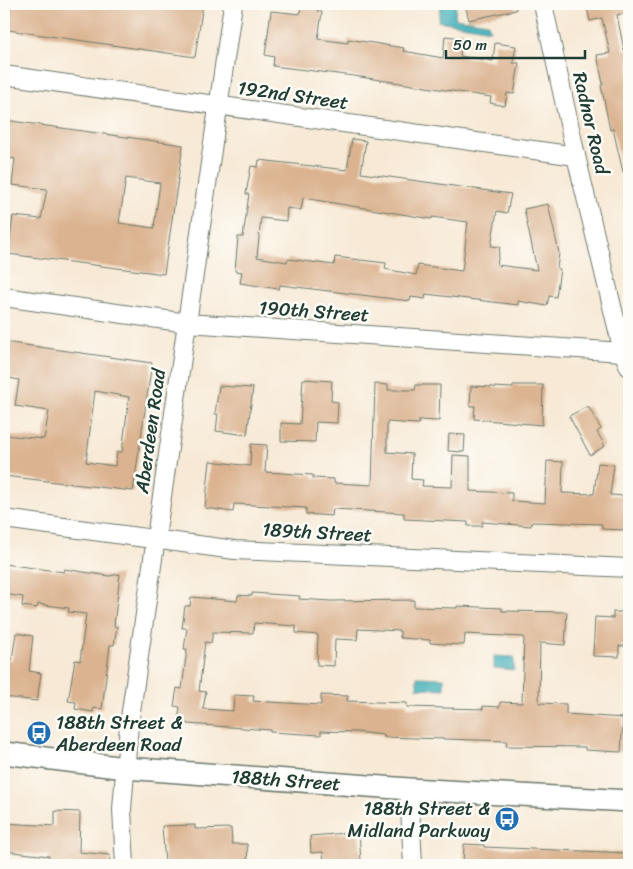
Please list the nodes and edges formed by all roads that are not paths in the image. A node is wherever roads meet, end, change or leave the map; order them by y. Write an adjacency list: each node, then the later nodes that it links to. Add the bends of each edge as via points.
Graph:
1 (233, 4): 4 (street, Aberdeen Road)
2 (543, 4): 5 (street, Radnor Road)
3 (4, 75): 4 (street, 192nd Street)
4 (218, 106): 5 (street, 192nd Street); 7 (street, Aberdeen Road)
5 (576, 156): 8 (street, Radnor Road)
6 (4, 297): 7 (street, 190th Street)
7 (187, 324): 8 (street, 190th Street); 10 (street, Aberdeen Road)
8 (626, 360)
9 (4, 519): 10 (street, 189th Street)
10 (157, 541): 11 (street, 189th Street, via 235,550); 13 (street, Aberdeen Road)
11 (629, 568)
12 (4, 752): 13 (street, 188th Street)
13 (125, 768): 14 (street, 188th Street); 16 (street, Aberdeen Road, via 122,809)
14 (409, 789): 15 (street, 188th Street); 17 (street)
15 (629, 801)
16 (125, 865)
17 (413, 865)

